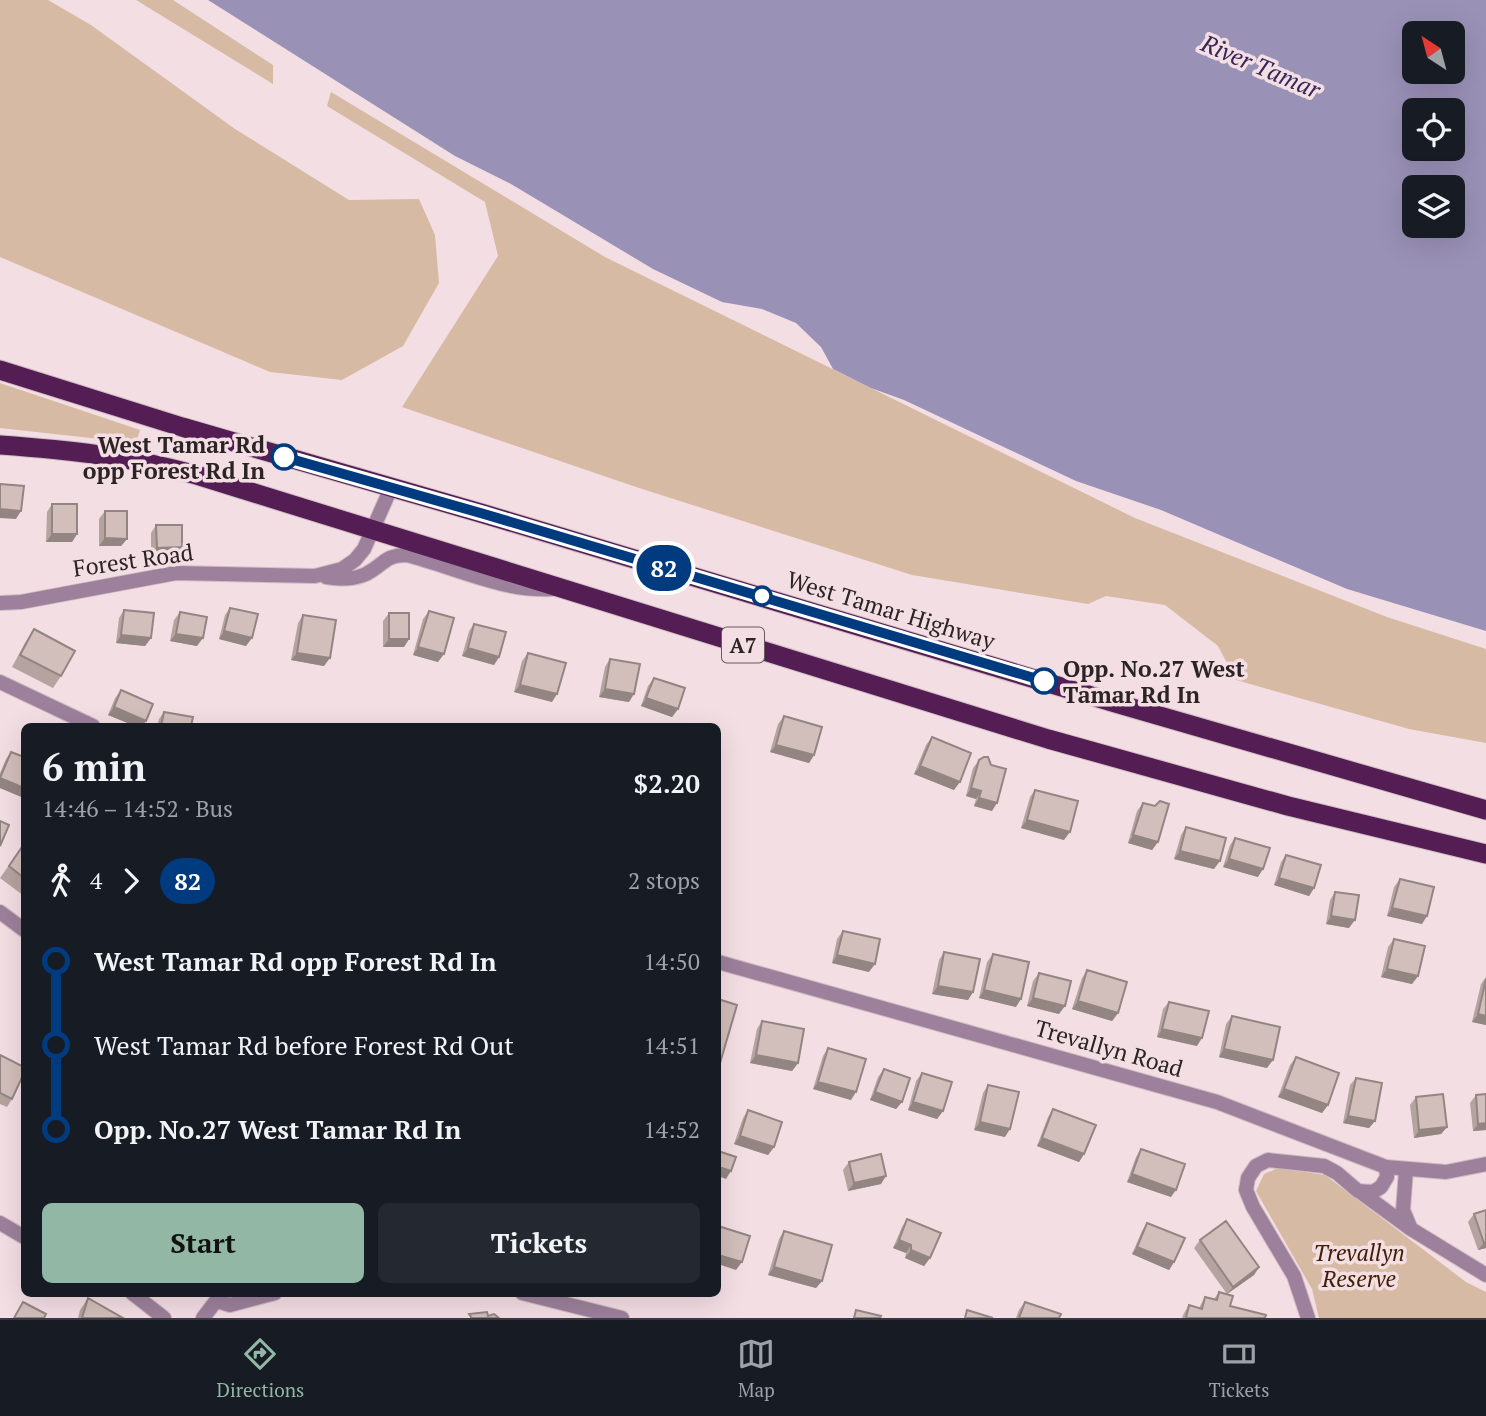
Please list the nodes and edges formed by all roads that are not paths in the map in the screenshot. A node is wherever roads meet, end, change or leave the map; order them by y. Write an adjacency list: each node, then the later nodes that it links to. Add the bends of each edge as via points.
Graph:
1 (0, 370): 3 (highway, West Tamar Highway / A7)
2 (0, 445): 4 (highway, A7, via 142,460)
3 (391, 488): 4 (street, Forest Road); 10 (highway, West Tamar Highway / A7)
4 (374, 529): 5 (street, Forest Road, via 355,560); 6 (highway, A7)
5 (315, 576): 6 (street, Forest Road, via 348,579 367,573 392,555 407,555 531,590); 7 (street, Forest Road, via 176,573)
6 (564, 588): 11 (highway, A7, via 1048,739 1289,806)
7 (0, 603)
8 (0, 682): 9 (street)
9 (87, 723)
10 (1486, 810)
11 (1486, 854)
12 (0, 912): 13 (street)
13 (21, 928)
14 (721, 963): 16 (street, Trevallyn Road, via 1217,1102)
15 (1486, 1164): 17 (street, Trevallyn Road, via 1446,1172)
16 (1386, 1167): 17 (street, Trevallyn Road); 18 (street, via 1381,1187 1373,1192)
17 (1406, 1170): 20 (street, via 1403,1210)
18 (1358, 1191): 20 (street); 31 (street, via 1324,1166 1268,1160 1256,1166 1248,1178 1246,1190 1253,1207 1294,1276)
19 (0, 1223): 21 (street)
20 (1410, 1229): 22 (street)
21 (21, 1235)
22 (1486, 1275)
23 (137, 1297): 28 (street)
24 (220, 1297): 25 (street, via 230,1305); 29 (street)
25 (260, 1297)
26 (535, 1297): 27 (street)
27 (596, 1315): 30 (street)
28 (164, 1318)
29 (203, 1318)
30 (622, 1318)
31 (1308, 1318)

